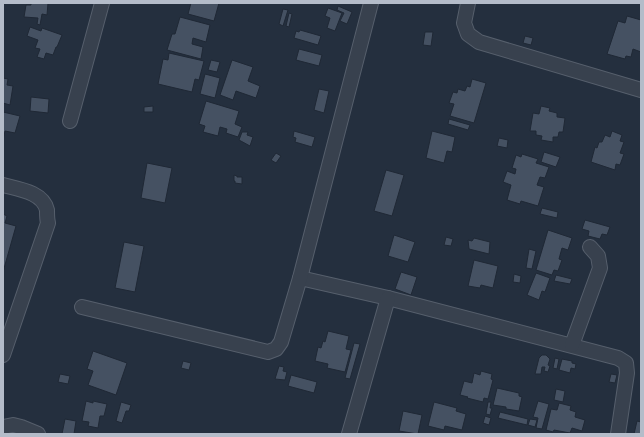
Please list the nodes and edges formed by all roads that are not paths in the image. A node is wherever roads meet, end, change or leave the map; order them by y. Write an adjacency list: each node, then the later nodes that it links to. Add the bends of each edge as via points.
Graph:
1 (102, 3): 5 (street)
2 (371, 3): 8 (street)
3 (468, 3): 4 (street, via 464,23 468,34 479,42)
4 (641, 90)
5 (70, 121)
6 (3, 185): 12 (street, via 29,191 42,201 48,223)
7 (590, 248): 11 (street, via 598,256 600,268)
8 (300, 278): 9 (street); 10 (street, via 281,342 276,349 268,352)
9 (388, 298): 11 (street); 15 (street)
10 (82, 307)
11 (572, 345): 16 (street, via 618,358 626,363 627,374)
12 (3, 355)
13 (3, 427): 14 (street, via 21,427)
14 (38, 434)
15 (349, 434)
16 (618, 434)

